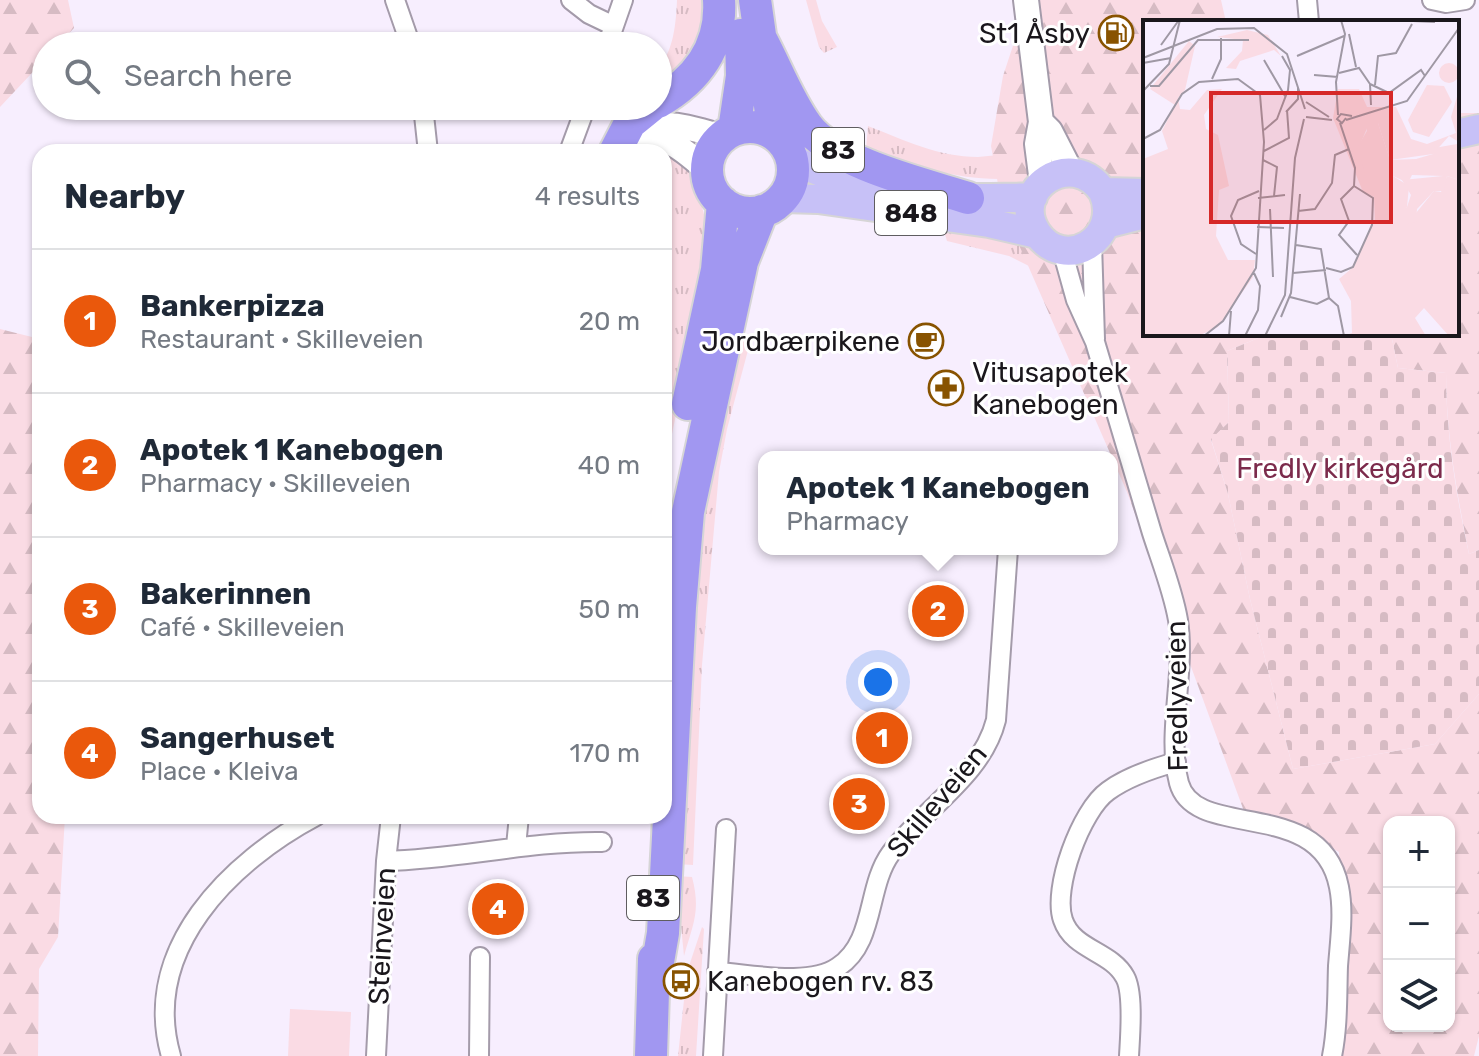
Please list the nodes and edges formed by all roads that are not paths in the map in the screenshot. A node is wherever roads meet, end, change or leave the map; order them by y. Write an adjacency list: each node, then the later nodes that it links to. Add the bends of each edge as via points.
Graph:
1 (395, 0): 13 (street)
2 (571, 0): 12 (street)
3 (623, 0): 12 (street)
4 (719, 0): 16 (highway, via 718,34 702,66)
5 (736, 0): 22 (highway, via 742,76)
6 (755, 0): 15 (highway, 83)
7 (1026, 0): 20 (street)
8 (1307, 0): 11 (street)
9 (1432, 0): 10 (street)
10 (1465, 0)
11 (1309, 20)
12 (614, 26): 14 (street)
13 (406, 32)
14 (612, 32)
15 (761, 39): 29 (highway, 83); 35 (highway, 83, via 815,135 873,167)
16 (672, 94)
17 (425, 120): 24 (street)
18 (581, 120): 25 (street)
19 (634, 120): 26 (highway)
20 (1041, 122): 31 (street); 32 (street)
21 (1479, 129): 23 (main road)
22 (729, 134): 27 (street, via 654,125); 29 (highway, 83, via 755,127); 30 (highway, via 711,152)
23 (1459, 134)
24 (427, 144)
25 (572, 144)
26 (621, 144)
27 (625, 144)
28 (626, 144): 30 (street, via 643,136 667,140)
29 (783, 147): 35 (main road, 848, via 827,177); 37 (highway, 83, via 791,184)
30 (708, 171): 36 (highway, via 710,185)
31 (1071, 172): 32 (main road, 848, via 1055,175); 33 (main road, via 1093,180)
32 (1037, 190): 35 (main road, 848); 40 (main road, via 1030,216)
33 (1103, 192): 34 (main road); 39 (main road, via 1108,208)
34 (1143, 193)
35 (968, 198)
36 (723, 203): 37 (highway, via 738,211); 44 (highway, via 717,270)
37 (772, 204): 40 (main road, 848, via 818,199); 47 (highway, 83, via 742,262 688,512)
38 (1143, 215): 39 (main road)
39 (1099, 233): 41 (main road, via 1078,249); 42 (street, Fredlyveien)
40 (1037, 234): 41 (main road, 848)
41 (1062, 250): 42 (street, Fredlyveien)
42 (1095, 342): 43 (street, Fredlyveien)
43 (1121, 460): 46 (street, Fredlyveien, via 1178,618)
44 (672, 491)
45 (1008, 555): 58 (street, Skilleveien, via 991,740 891,852 855,950 835,969 813,977)
46 (1176, 762): 65 (street, via 1106,792 1077,840 1059,896 1068,931 1127,979); 66 (street, Fredlyveien, via 1179,786 1190,803 1307,838 1332,865 1341,904)
47 (672, 770)
48 (304, 824): 60 (street, via 223,882 181,942 165,1012)
49 (390, 824): 56 (street, Steinveien)
50 (518, 824): 55 (street)
51 (654, 824): 59 (highway, 83)
52 (669, 824): 59 (highway, 83)
53 (726, 829): 58 (street)
54 (602, 842): 55 (street)
55 (516, 846): 56 (street)
56 (386, 861): 61 (street, Steinveien)
57 (480, 957): 62 (street)
58 (717, 972): 64 (street)
59 (655, 979): 63 (highway, 83)
60 (171, 1056)
61 (376, 1056)
62 (479, 1056)
63 (651, 1056)
64 (713, 1056)
65 (1129, 1056)
66 (1332, 1056)

